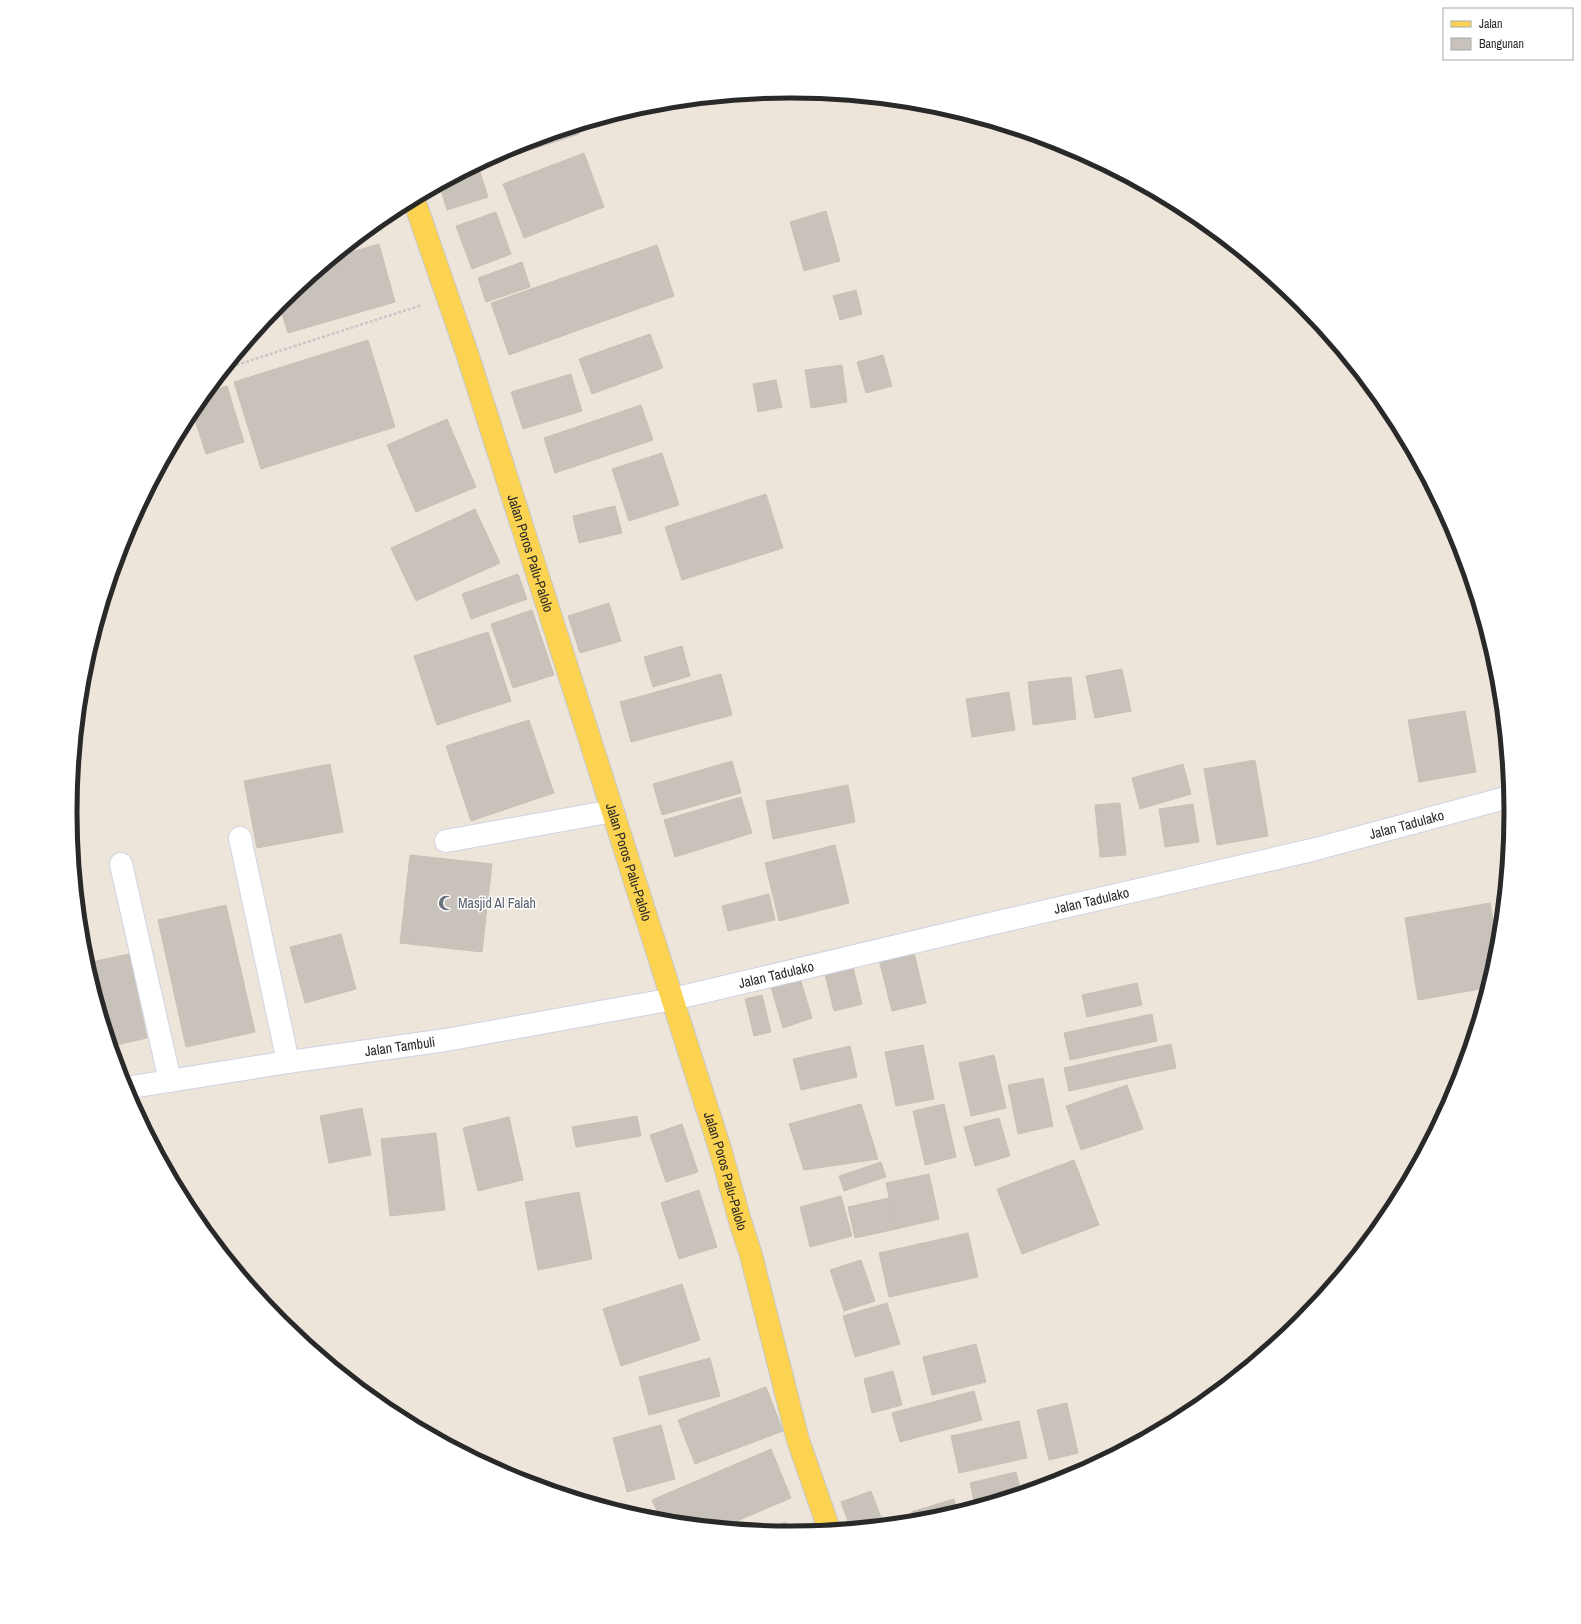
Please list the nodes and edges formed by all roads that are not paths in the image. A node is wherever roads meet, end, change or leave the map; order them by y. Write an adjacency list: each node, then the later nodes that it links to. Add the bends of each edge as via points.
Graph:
1 (416, 205): 3 (main road, Jalan Poros Palu-Palolo, via 470,360)
2 (1503, 799): 7 (street, Jalan Tadulako, via 1312,850)
3 (613, 811): 5 (street); 7 (main road, Jalan Poros Palu-Palolo)
4 (240, 838): 8 (street)
5 (446, 841)
6 (121, 864): 9 (street)
7 (673, 999): 8 (street, Jalan Tambuli, via 446,1040); 11 (main road, Jalan Poros Palu-Palolo, via 751,1255 798,1440)
8 (288, 1062): 9 (street, Jalan Tambuli)
9 (170, 1081): 10 (street, Jalan Tambuli)
10 (132, 1087)
11 (827, 1524)

